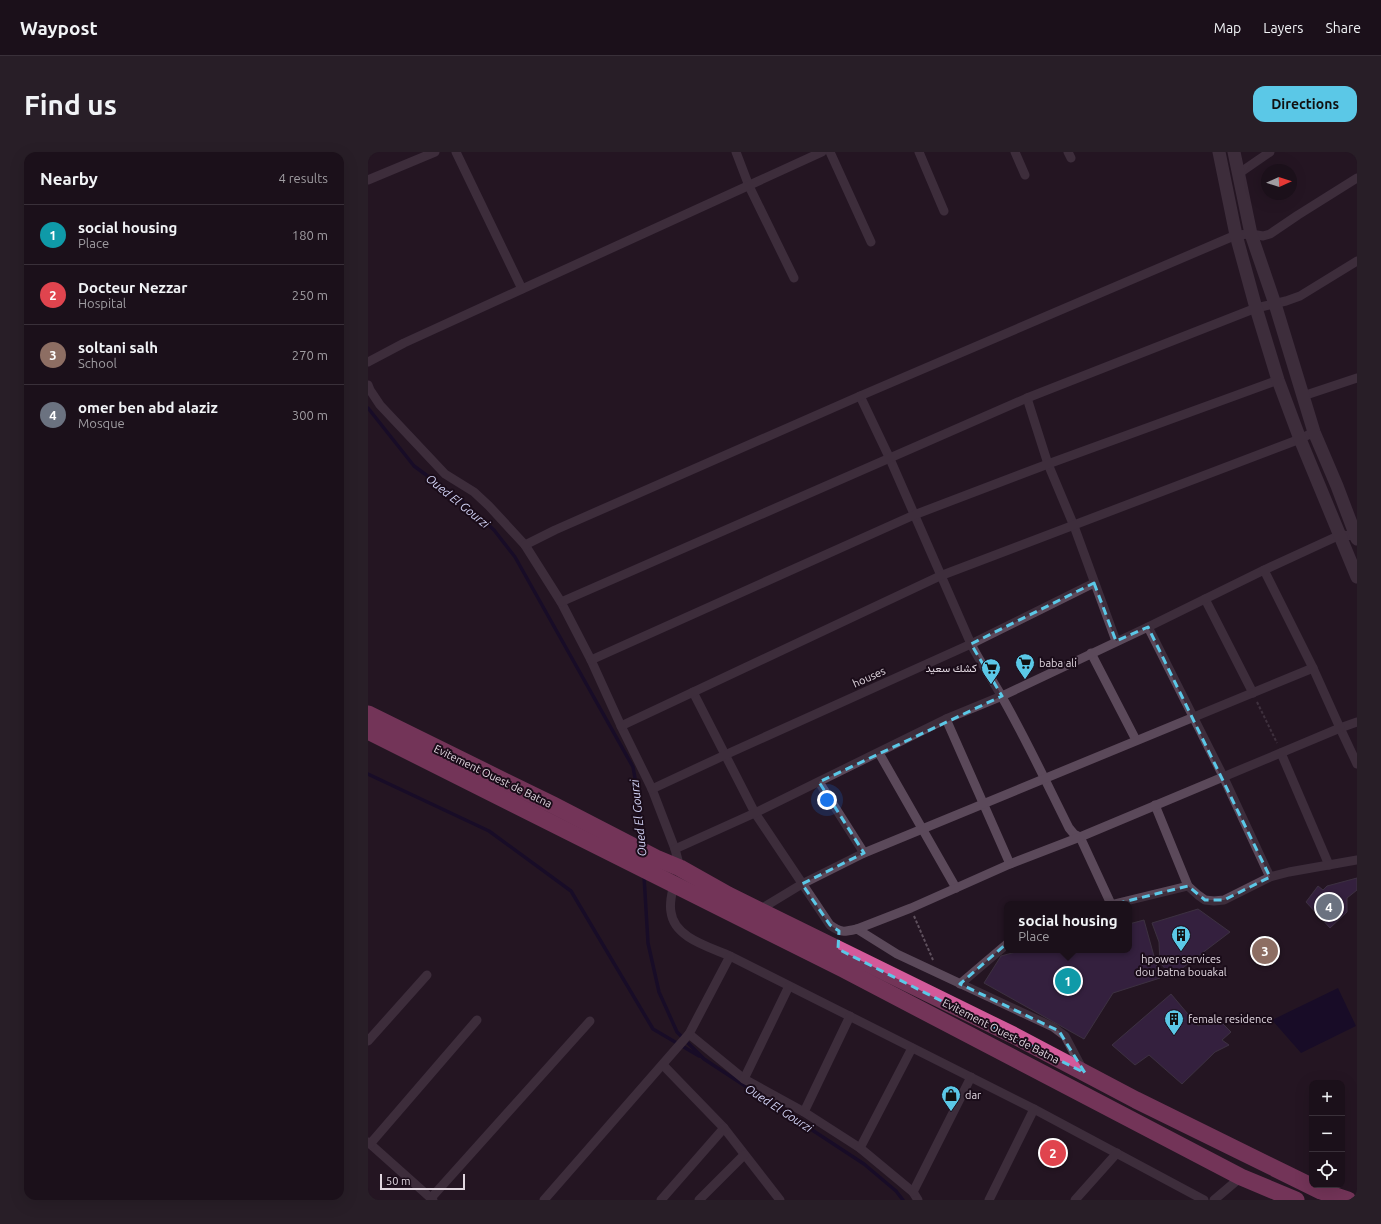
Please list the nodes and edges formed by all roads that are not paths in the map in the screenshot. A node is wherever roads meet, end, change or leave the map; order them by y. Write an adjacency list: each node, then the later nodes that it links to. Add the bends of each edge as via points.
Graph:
1 (435, 152): 14 (street)
2 (456, 152): 22 (street)
3 (736, 152): 15 (street)
4 (822, 152): 15 (street)
5 (830, 152): 19 (street)
6 (919, 152): 16 (street)
7 (1015, 152): 12 (street)
8 (1219, 152): 18 (main road)
9 (1234, 152): 11 (main road)
10 (1270, 152): 11 (street)
11 (1238, 174): 17 (main road)
12 (1025, 175)
13 (1357, 178): 17 (street, via 1270,234)
14 (368, 180)
15 (749, 186): 21 (street); 22 (street)
16 (944, 211)
17 (1251, 234): 18 (street); 23 (main road)
18 (1236, 235): 24 (main road); 29 (street)
19 (871, 242)
20 (1357, 261): 23 (street, via 1300,296)
21 (794, 278)
22 (522, 289): 25 (street)
23 (1275, 304): 24 (street); 30 (main road)
24 (1256, 308): 27 (main road); 31 (street)
25 (368, 362)
26 (1357, 378): 30 (street)
27 (1278, 380): 33 (main road); 35 (street)
28 (368, 385): 40 (street, via 380,405 445,474 474,492)
29 (860, 396): 34 (street); 40 (street)
30 (1303, 396): 32 (main road)
31 (1027, 398): 34 (street); 35 (street)
32 (1314, 432): 33 (street); 39 (main road)
33 (1300, 439): 37 (street); 38 (main road)
34 (890, 459): 36 (street); 46 (street)
35 (1048, 464): 36 (street); 37 (street)
36 (914, 515): 42 (street); 51 (street)
37 (1074, 526): 42 (street); 44 (street)
38 (1340, 535): 39 (street); 41 (street); 43 (main road)
39 (1357, 537)
40 (525, 545): 46 (street)
41 (1264, 570): 45 (street); 52 (street)
42 (940, 576): 49 (street); 53 (street)
43 (1357, 577)
44 (1094, 583): 48 (street); 49 (street, houses)
45 (1205, 599): 47 (street); 54 (street)
46 (561, 602): 51 (street)
47 (1148, 627): 48 (street); 57 (street)
48 (1116, 641): 50 (street)
49 (971, 644): 55 (street); 66 (street, houses)
50 (1091, 653): 55 (street); 63 (street)
51 (591, 660): 60 (street)
52 (1313, 668): 54 (street); 61 (street)
53 (693, 692): 60 (street); 66 (street)
54 (1253, 693): 57 (street)
55 (1002, 696): 58 (street); 69 (street)
56 (368, 714): 77 (highway, Evitement Ouest de Batna)
57 (1193, 717): 63 (street); 68 (street)
58 (946, 720): 64 (street); 72 (street)
59 (1357, 722): 61 (street)
60 (621, 726): 71 (street)
61 (1340, 728): 65 (street); 67 (street)
62 (368, 731): 77 (highway, Evitement Ouest de Batna)
63 (1136, 740): 69 (street)
64 (879, 753): 70 (street); 75 (street)
65 (1281, 753): 68 (street); 82 (street)
66 (725, 755): 71 (street, houses); 74 (street)
67 (1357, 764)
68 (1223, 776): 73 (street); 84 (street)
69 (1045, 779): 72 (street); 76 (street, via 1069,828)
70 (819, 782): 74 (street); 79 (street)
71 (652, 789): 78 (street)
72 (984, 804): 75 (street); 81 (street)
73 (1155, 805): 76 (street); 87 (street)
74 (755, 813): 78 (street); 86 (street)
75 (922, 829): 79 (street); 88 (street)
76 (1080, 837): 81 (street); 89 (street)
77 (616, 846): 83 (highway, Evitement Ouest de Batna); 85 (highway, Evitement Ouest de Batna, via 658,876)
78 (675, 849): 83 (street)
79 (864, 853): 86 (street)
80 (1357, 860): 82 (street)
81 (1010, 864): 88 (street)
82 (1329, 865): 84 (street)
83 (680, 868): 91 (highway, Evitement Ouest de Batna)
84 (1270, 877): 87 (street, via 1224,900 1205,900)
85 (674, 884): 96 (street, via 670,912 677,928 689,938); 117 (highway, Evitement Ouest de Batna)
86 (802, 884): 91 (street); 93 (street, via 830,925)
87 (1188, 886): 90 (street)
88 (956, 888): 92 (street)
89 (1109, 901)
90 (1126, 901)
91 (759, 910): 95 (highway, Evitement Ouest de Batna)
92 (857, 930): 93 (street); 98 (street, via 897,954)
93 (839, 931): 95 (street)
94 (1004, 947): 98 (street)
95 (838, 949): 107 (highway, Evitement Ouest de Batna)
96 (730, 956): 99 (street); 103 (street)
97 (426, 975): 104 (street)
98 (960, 984): 107 (street, via 1059,1031 1065,1036)
99 (789, 986): 100 (street); 109 (street)
100 (850, 1016): 105 (street); 111 (street)
101 (477, 1020): 113 (street)
102 (590, 1021): 120 (street)
103 (687, 1037): 106 (street); 109 (street)
104 (368, 1041)
105 (912, 1048): 108 (street); 114 (street)
106 (663, 1066): 112 (street); 121 (street)
107 (1084, 1073): 131 (highway, Evitement Ouest de Batna, via 1260,1162 1321,1191)
108 (971, 1077): 110 (street); 118 (street)
109 (744, 1079): 111 (street)
110 (1034, 1109): 116 (street); 126 (street)
111 (804, 1112): 114 (street)
112 (724, 1128): 115 (street); 122 (street)
113 (369, 1143): 120 (street)
114 (860, 1148): 118 (street)
115 (744, 1154): 123 (street); 124 (street)
116 (1117, 1154): 127 (street); 128 (street)
117 (1240, 1176): 119 (street); 130 (highway, Evitement Ouest de Batna)
118 (913, 1192): 125 (street)
119 (1223, 1197): 129 (street)
120 (432, 1199)
121 (544, 1200)
122 (661, 1200)
123 (699, 1200)
124 (780, 1200)
125 (918, 1200)
126 (989, 1200)
127 (1075, 1200)
128 (1204, 1200)
129 (1214, 1200)
130 (1296, 1200)
131 (1348, 1200)

